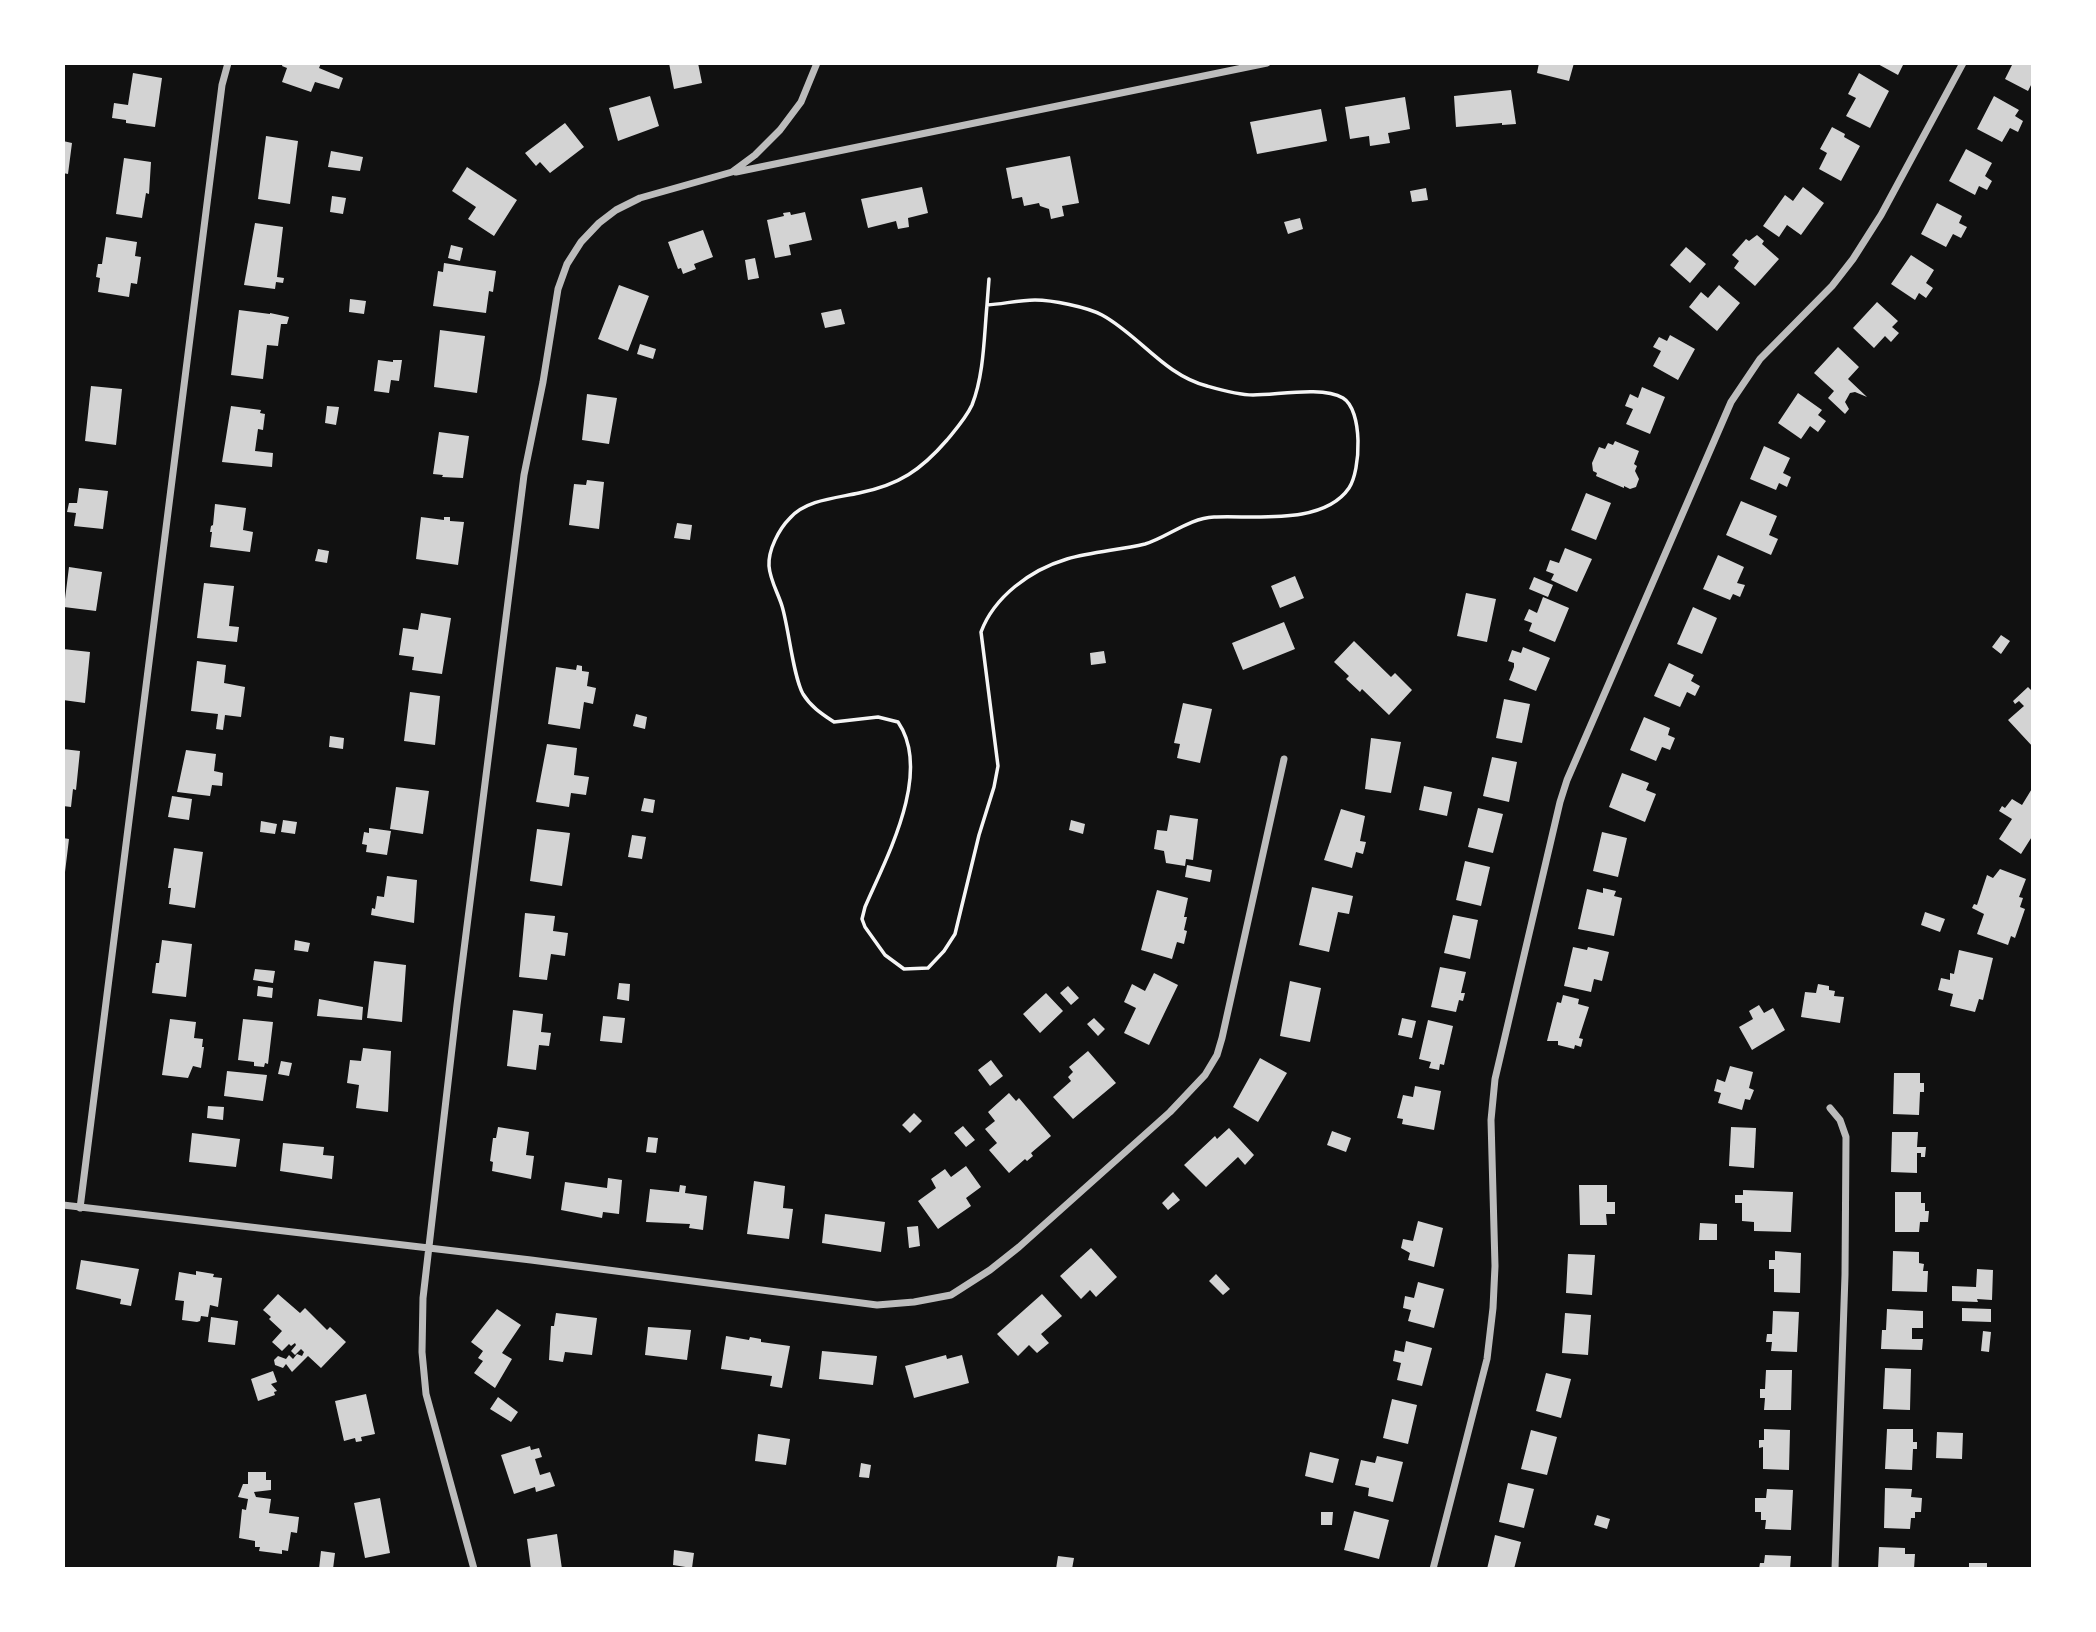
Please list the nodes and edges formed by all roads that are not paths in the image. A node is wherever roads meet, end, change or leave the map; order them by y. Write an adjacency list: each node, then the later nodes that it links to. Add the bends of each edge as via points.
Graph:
1 (228, 63): 9 (street, via 189,331)
2 (817, 63): 5 (street, via 801,102 780,130)
3 (1267, 63): 5 (street)
4 (1963, 63): 12 (street, via 1853,259 1760,359 1731,402 1567,780 1495,1079 1491,1120 1495,1253 1487,1359)
5 (732, 173): 10 (street, via 640,198 616,210 581,242 558,289 524,475)
6 (1284, 759): 10 (street, via 1222,1038 1205,1075 1019,1247 951,1294 877,1305)
7 (1830, 1108): 13 (street, via 1846,1137)
8 (63, 1205): 9 (street)
9 (80, 1208): 10 (street)
10 (428, 1248): 11 (street, via 422,1352 426,1394)
11 (474, 1569)
12 (1433, 1569)
13 (1835, 1569)

